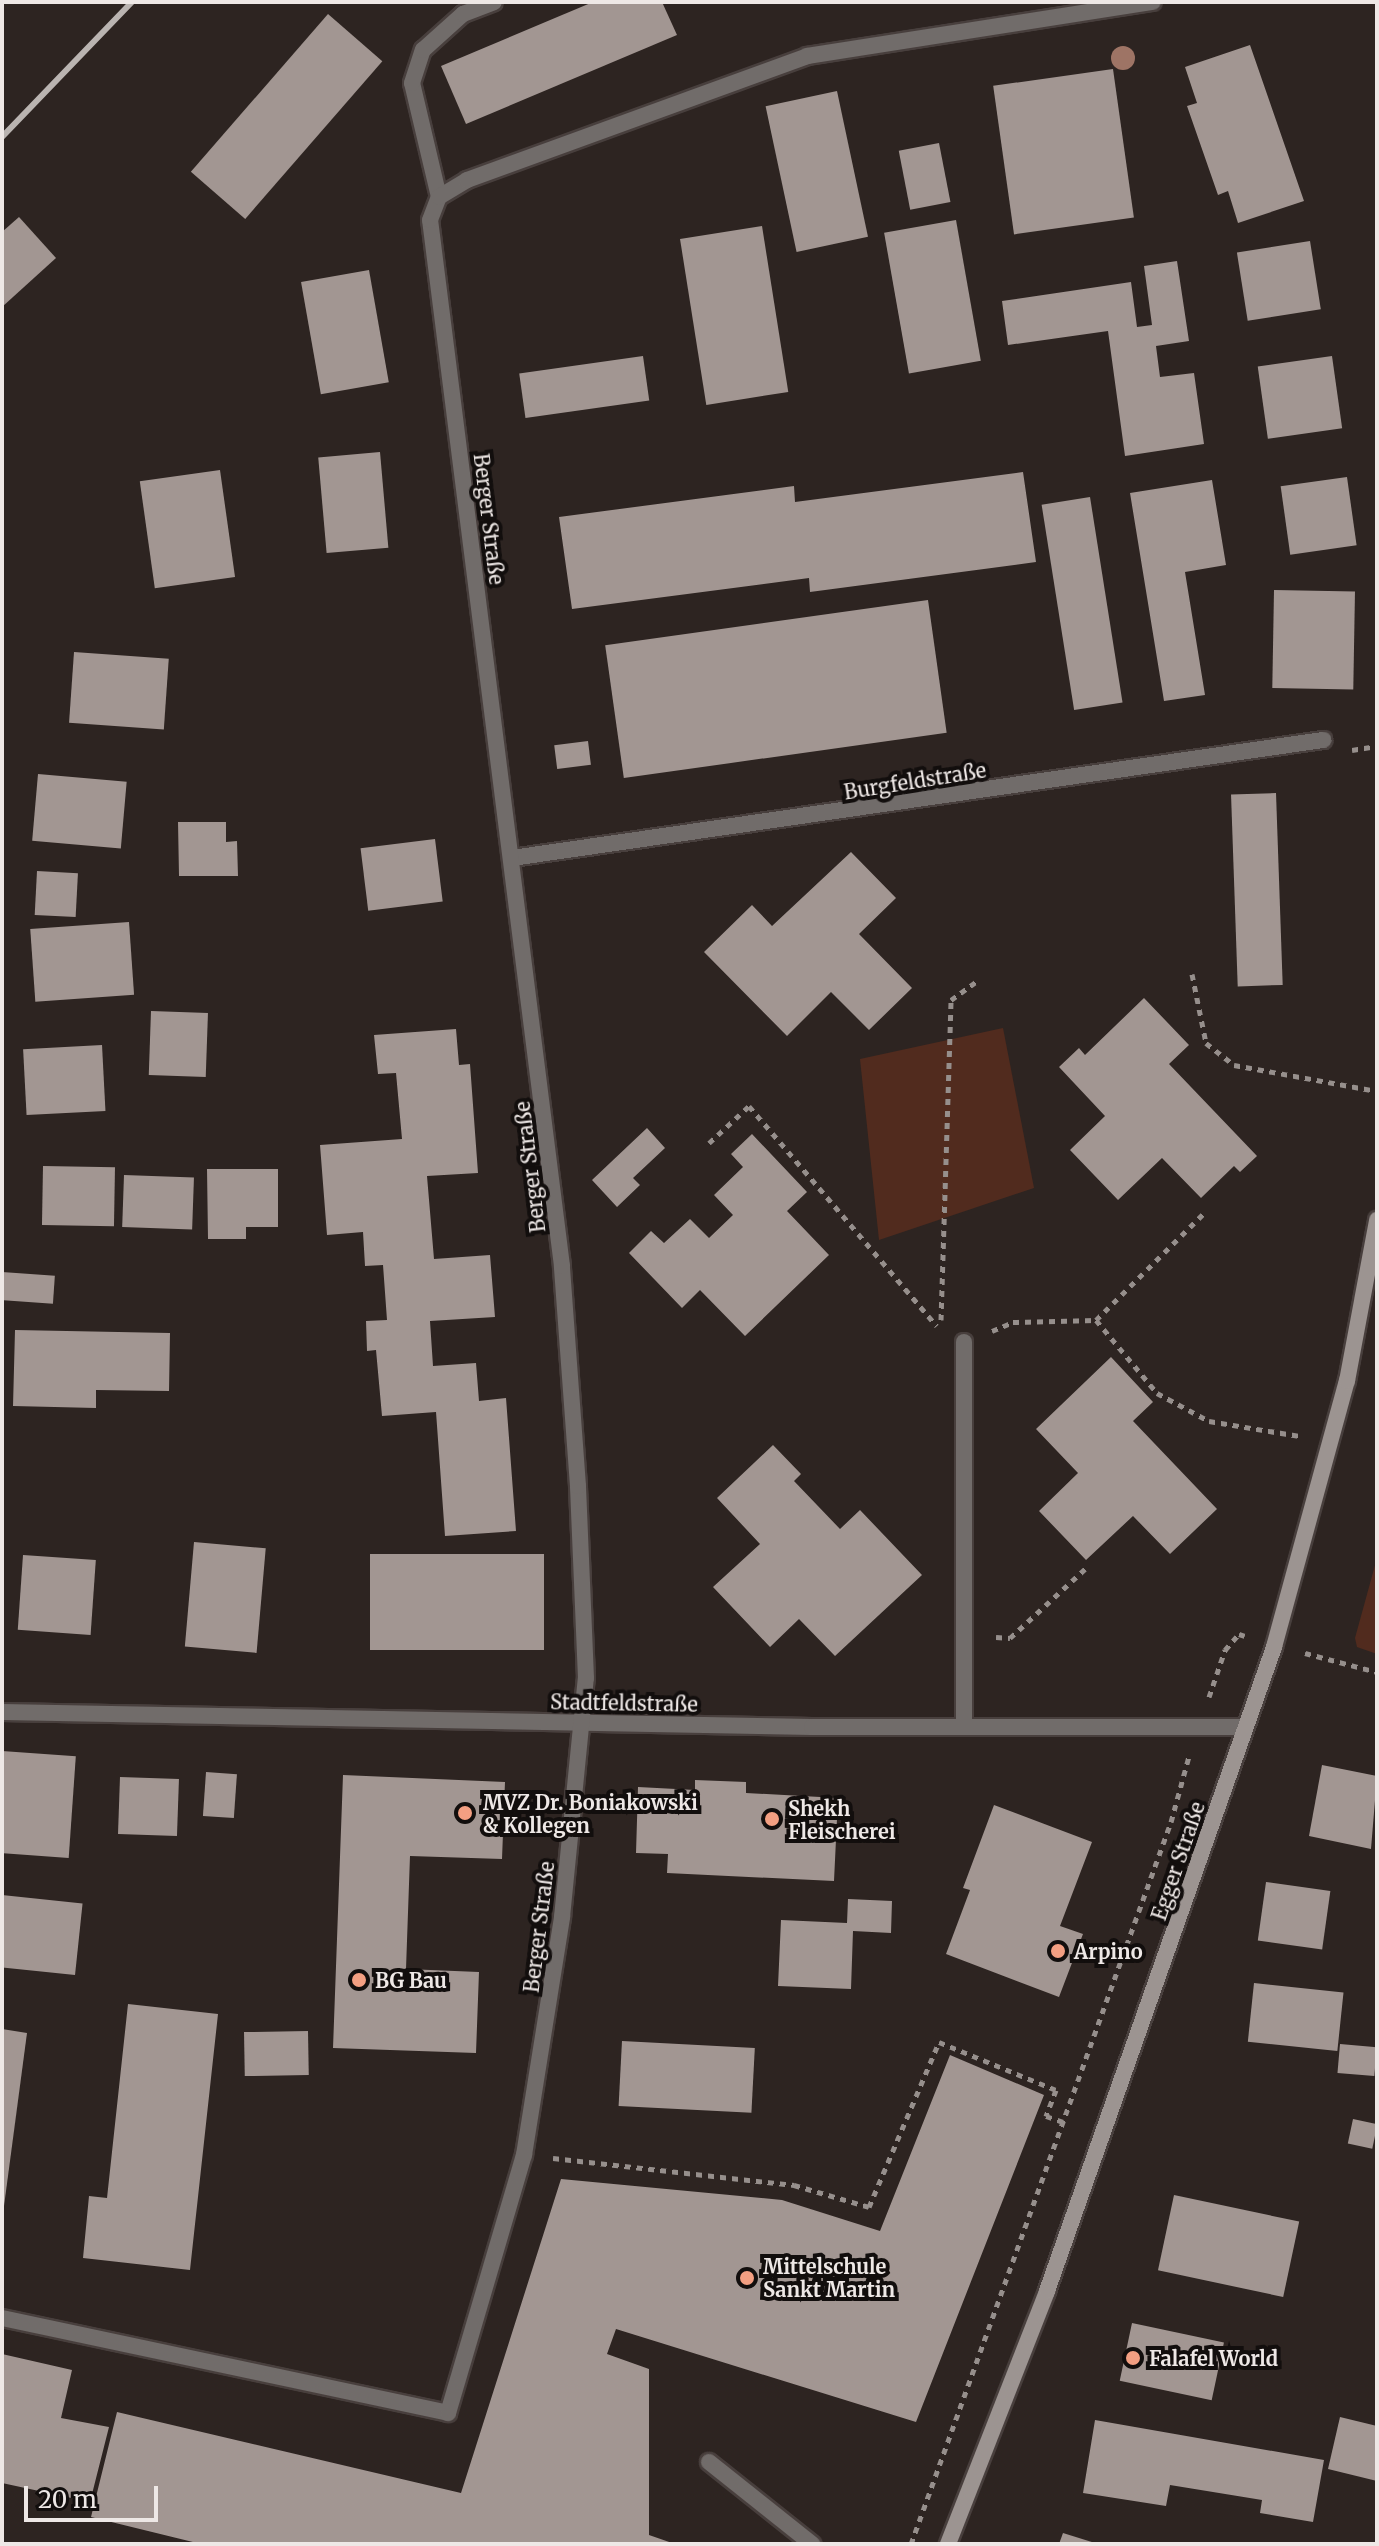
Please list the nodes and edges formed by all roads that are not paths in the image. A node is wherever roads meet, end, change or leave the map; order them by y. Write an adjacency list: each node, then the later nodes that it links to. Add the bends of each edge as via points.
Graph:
1 (494, 2): 3 (street, via 463,14 423,50 412,83)
2 (1153, 2): 3 (street, via 807,56 467,180)
3 (439, 197): 5 (street, Berger Straße, via 430,220)
4 (1323, 740): 5 (street, Burgfeldstraße)
5 (512, 858): 9 (street, Berger Straße, via 562,1266 581,1545 586,1678)
6 (1377, 1220): 11 (street, Egger Straße, via 1347,1381 1274,1647)
7 (964, 1342): 10 (street)
8 (2, 1712): 9 (street, Stadtfeldstraße)
9 (580, 1721): 10 (street, Stadtfeldstraße); 12 (street, Berger Straße, via 562,1917 524,2155 448,2413)
10 (964, 1726): 11 (street, Stadtfeldstraße)
11 (1245, 1727): 15 (street, Egger Straße, via 1047,2291)
12 (2, 2318)
13 (709, 2462): 14 (street)
14 (812, 2544)
15 (948, 2544)

